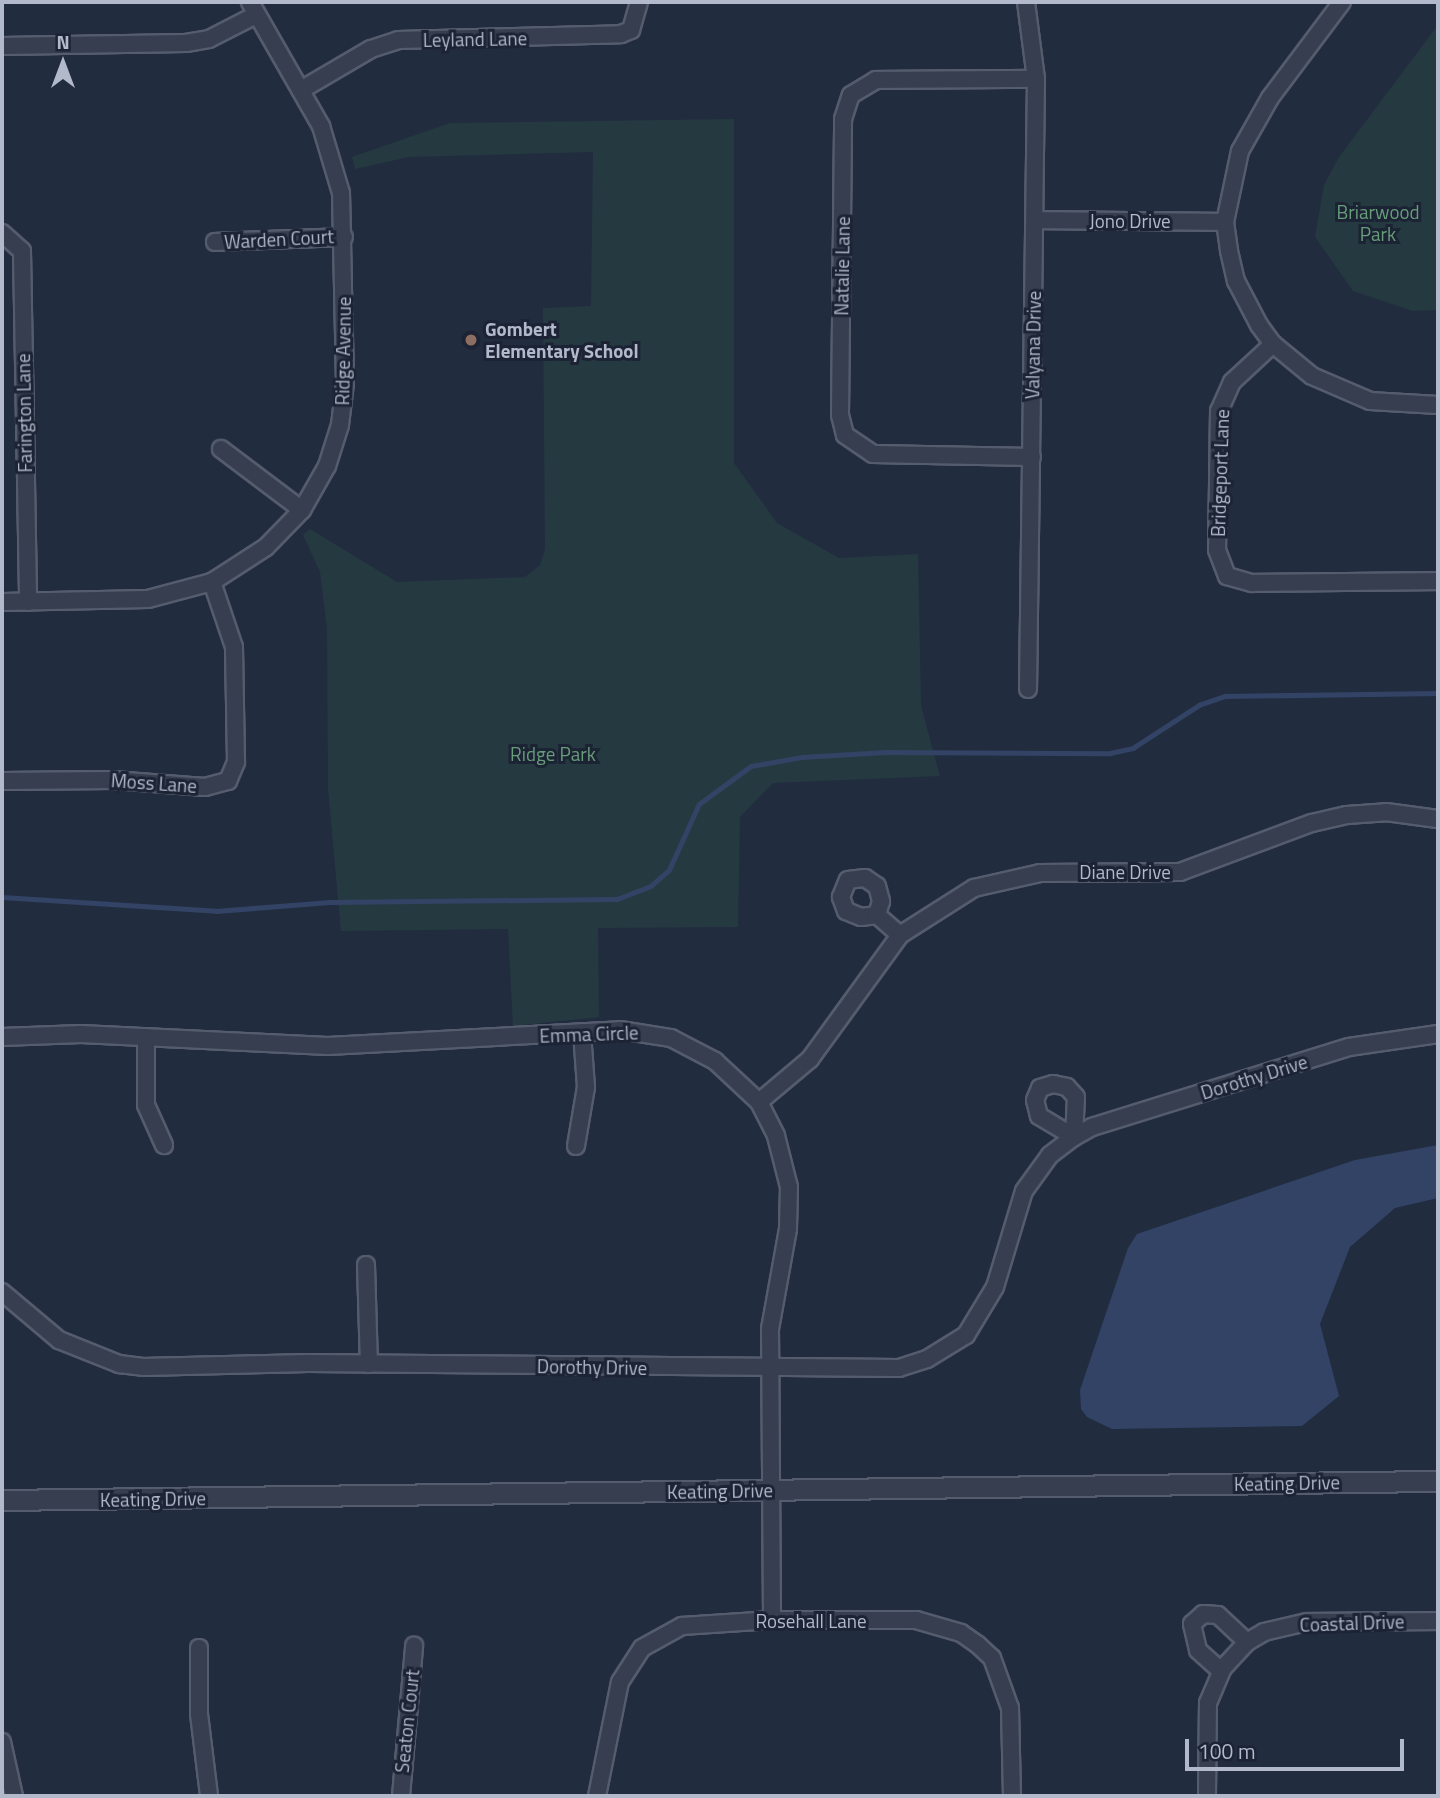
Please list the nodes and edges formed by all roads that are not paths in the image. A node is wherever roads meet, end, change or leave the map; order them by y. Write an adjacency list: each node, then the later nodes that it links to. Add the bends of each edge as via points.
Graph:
1 (639, 2): 7 (street, Leyland Lane, via 631,30 621,34 398,40 371,49)
2 (1026, 2): 6 (street, Valyana Drive)
3 (1342, 2): 9 (street, via 1252,127 1232,175)
4 (253, 8): 5 (street, via 209,38 186,43); 7 (street, Ridge Avenue)
5 (2, 46)
6 (1036, 79): 8 (street, Valyana Drive); 16 (street, Natalie Lane, via 870,81 846,102 840,415 845,435 873,454)
7 (301, 90): 11 (street, Ridge Avenue, via 332,156)
8 (1035, 220): 9 (street, Jono Drive); 16 (street, Valyana Drive)
9 (1225, 222): 13 (street, via 1236,281)
10 (2, 233): 21 (street, Farington Lane, via 22,251)
11 (344, 237): 12 (street, Warden Court); 17 (street, Ridge Avenue, via 344,405 332,454)
12 (215, 242)
13 (1273, 344): 14 (street, via 1311,376 1352,396 1390,404); 18 (street, Bridgeport Lane, via 1232,382 1219,411 1217,550 1227,576 1243,583)
14 (1438, 405)
15 (222, 449): 17 (street)
16 (1032, 457): 22 (street, Valyana Drive)
17 (302, 510): 19 (street, Ridge Avenue, via 266,548)
18 (1438, 581)
19 (212, 582): 21 (street, Ridge Avenue, via 148,599); 23 (street, Moss Lane, via 234,647 236,762 228,781 205,787 88,779)
20 (2, 602): 21 (street, Ridge Avenue)
21 (28, 602)
22 (1028, 689)
23 (2, 781)
24 (1438, 818): 26 (street, Diane Drive, via 1386,812 1324,819 1180,872 1019,876 962,894)
25 (877, 915): 26 (street)
26 (900, 935): 31 (street, Diane Drive, via 810,1059)
27 (582, 1032): 30 (street, Emma Circle, via 328,1045); 31 (street, Emma Circle, via 636,1031 671,1038 715,1060); 33 (street, via 586,1087)
28 (1438, 1034): 37 (street, Dorothy Drive, via 1349,1047 1074,1137 1051,1155 1024,1191 995,1287 966,1335 927,1359 899,1368)
29 (2, 1037): 30 (street, Emma Circle)
30 (146, 1037): 32 (street, via 146,1105)
31 (759, 1102): 37 (street, Emma Circle, via 776,1136 789,1187 788,1230 771,1315)
32 (164, 1145)
33 (576, 1146)
34 (366, 1265): 36 (street)
35 (2, 1292): 36 (street, Dorothy Drive, via 59,1340 119,1364 166,1368)
36 (369, 1364): 37 (street, Dorothy Drive)
37 (771, 1370): 39 (street, Emma Circle)
38 (1438, 1481): 39 (street, Keating Drive)
39 (772, 1490): 40 (street, Keating Drive); 41 (street, Emma Circle)
40 (2, 1500)
41 (772, 1620): 51 (street, Rosehall Lane, via 682,1626 642,1648 620,1682); 52 (street, Rosehall Lane, via 916,1620 961,1633 978,1645 992,1658 1010,1708)
42 (1438, 1621): 43 (street, Coastal Drive, via 1307,1622 1264,1632)
43 (1247, 1642): 46 (street, Coastal Drive); 46 (street, via 1218,1615 1203,1614 1192,1623 1198,1650)
44 (414, 1646): 50 (street, Seaton Court)
45 (199, 1648): 49 (street, via 199,1714)
46 (1221, 1671): 53 (street, via 1205,1725)
47 (2, 1742): 48 (street)
48 (14, 1796)
49 (209, 1796)
50 (401, 1796)
51 (597, 1796)
52 (1012, 1796)
53 (1207, 1796)

